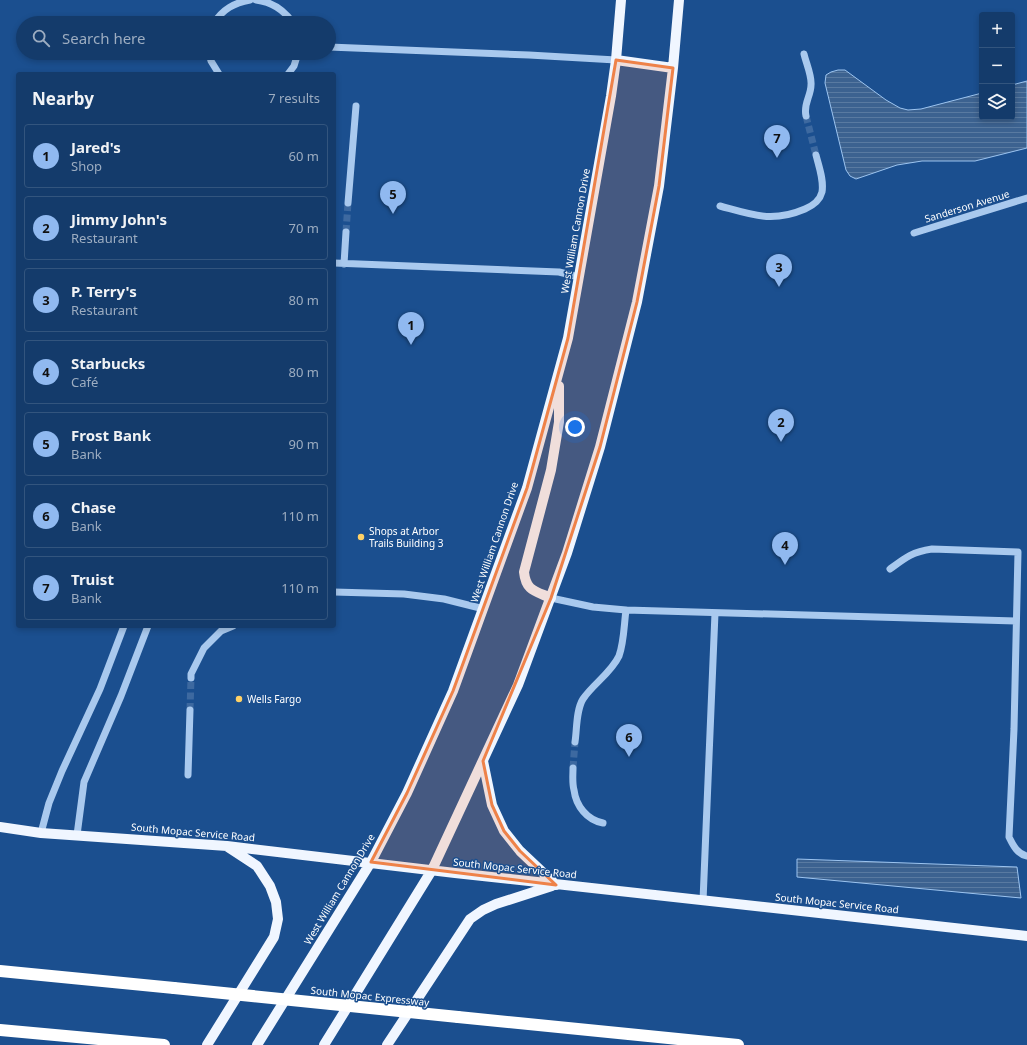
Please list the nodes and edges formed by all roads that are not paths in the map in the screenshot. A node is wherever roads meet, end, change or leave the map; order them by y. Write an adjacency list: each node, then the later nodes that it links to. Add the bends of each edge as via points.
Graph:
1 (250, 0): 5 (street, via 229,7)
2 (256, 0): 6 (street, via 276,6)
3 (621, 0): 11 (main road, West William Cannon Drive)
4 (679, 0): 12 (main road)
5 (218, 16)
6 (287, 16)
7 (336, 47): 11 (street)
8 (804, 54): 16 (street, via 812,84 806,103)
9 (211, 60): 13 (street)
10 (296, 60): 14 (street)
11 (616, 60): 12 (main road); 25 (main road, West William Cannon Drive)
12 (673, 68): 29 (main road, via 659,186 637,302 600,447)
13 (218, 72)
14 (290, 72)
15 (356, 106): 19 (street)
16 (806, 116)
17 (816, 155): 20 (street, via 823,182 822,193 810,207 777,217)
18 (1027, 198): 22 (street, Sanderson Avenue)
19 (348, 203)
20 (720, 206)
21 (346, 232): 24 (street)
22 (914, 233)
23 (336, 263): 24 (street)
24 (344, 264): 25 (street, via 559,272)
25 (579, 277): 26 (main road, West William Cannon Drive)
26 (559, 372): 29 (main road, via 559,422 551,470 524,572 529,588); 30 (main road, West William Cannon Drive, via 526,488)
27 (890, 569): 33 (street, via 908,555 932,549 1018,552)
28 (336, 592): 30 (street, via 404,594 444,599)
29 (551, 598): 31 (street, via 593,607); 40 (main road, via 518,685)
30 (484, 609): 49 (main road, West William Cannon Drive, via 453,691 407,793)
31 (626, 610): 32 (street); 39 (street, via 618,657 583,700)
32 (715, 613): 33 (street); 52 (street)
33 (1016, 621): 48 (street, via 1009,837 1017,851)
34 (123, 628): 45 (street, via 100,689 48,803)
35 (147, 628): 46 (street, via 84,782)
36 (229, 628): 37 (street, via 204,648)
37 (191, 678)
38 (190, 710): 42 (street)
39 (576, 742)
40 (483, 761): 50 (main road); 51 (main road, via 492,805 504,831 520,851)
41 (573, 768): 43 (street, via 574,790 578,803 587,816 595,822)
42 (188, 775)
43 (603, 823)
44 (0, 827): 45 (main road, South Mopac Service Road)
45 (41, 833): 46 (main road, South Mopac Service Road)
46 (77, 835): 47 (main road, South Mopac Service Road)
47 (227, 846): 49 (main road, South Mopac Service Road); 57 (main road, via 257,866 270,886 276,902 278,919 274,937)
48 (1027, 856)
49 (371, 862): 50 (main road, South Mopac Service Road); 58 (main road, West William Cannon Drive)
50 (432, 870): 51 (main road, South Mopac Service Road); 59 (main road)
51 (556, 884): 52 (main road, South Mopac Service Road); 60 (main road, via 496,904 470,919)
52 (703, 901): 53 (main road, South Mopac Service Road)
53 (1027, 936)
54 (0, 971): 61 (highway, South Mopac Expressway, bridge)
55 (0, 1030): 56 (highway)
56 (164, 1045)
57 (207, 1045)
58 (256, 1045)
59 (324, 1045)
60 (387, 1045)
61 (738, 1045)

